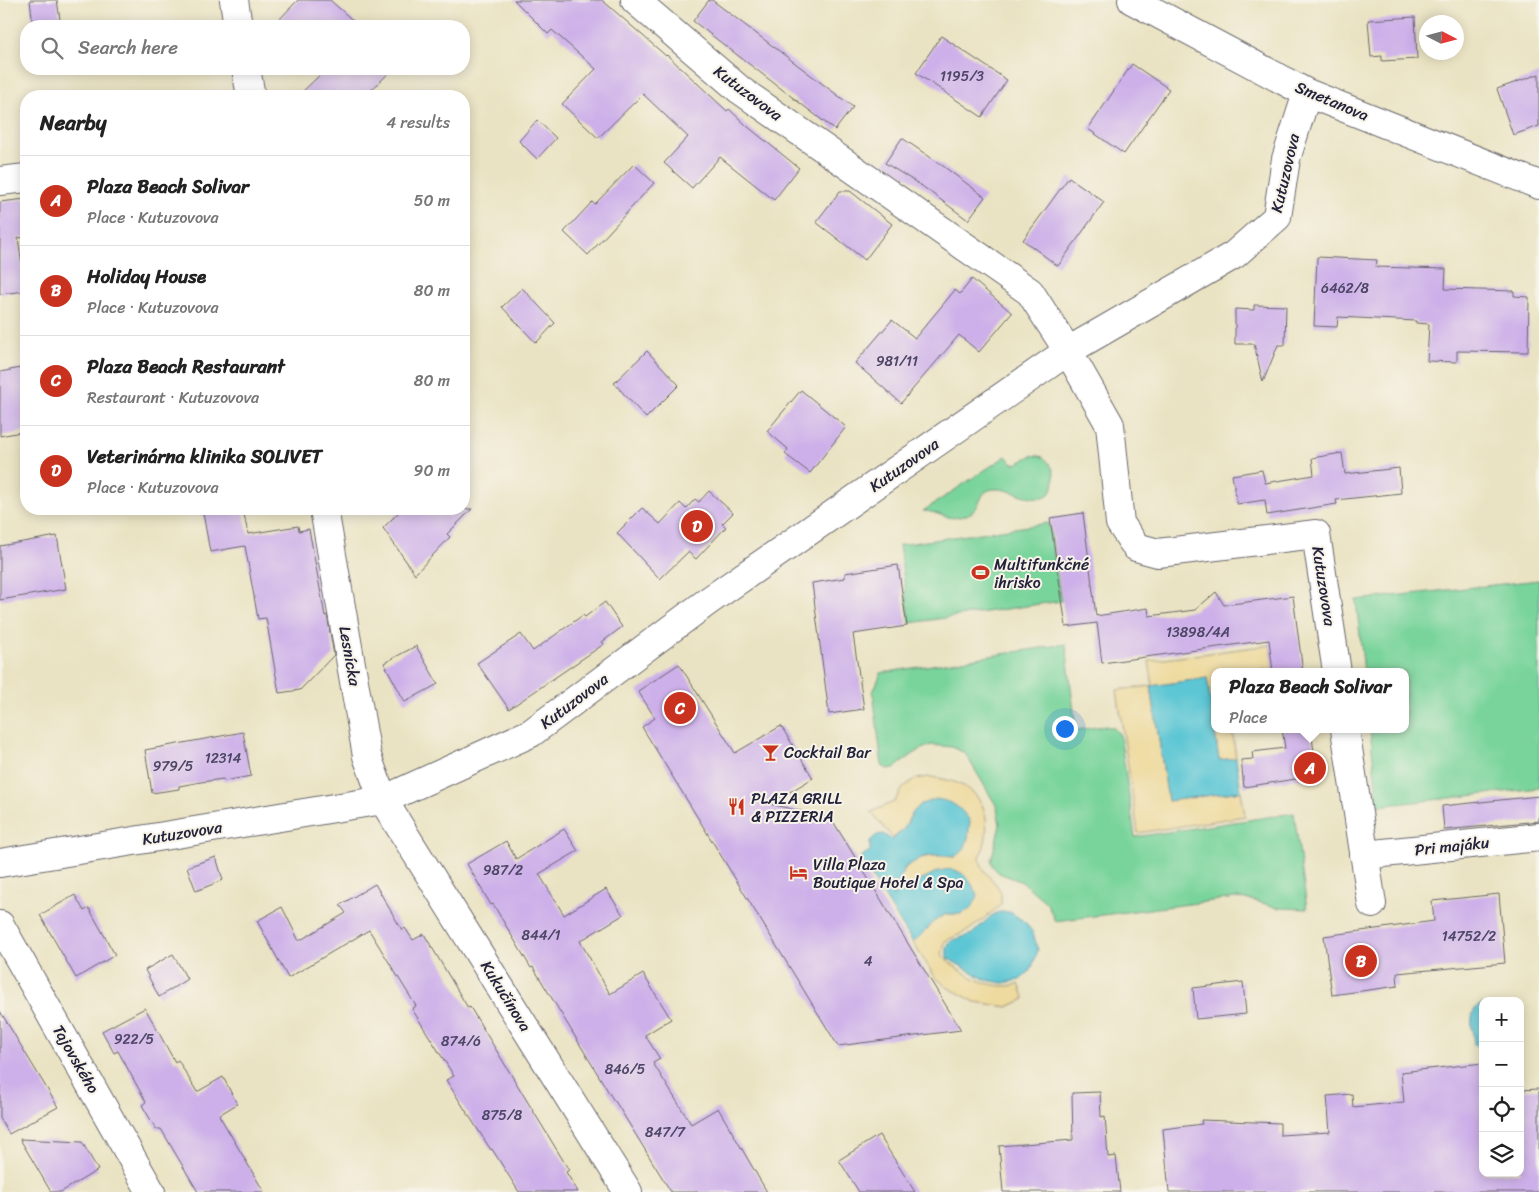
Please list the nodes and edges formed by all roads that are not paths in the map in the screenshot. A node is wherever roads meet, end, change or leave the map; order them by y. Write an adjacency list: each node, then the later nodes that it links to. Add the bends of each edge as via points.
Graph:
1 (234, 0): 4 (street)
2 (635, 0): 11 (street, Kutuzovova, via 740,90 1030,292)
3 (1132, 0): 7 (street, Smetanova)
4 (237, 20)
5 (247, 75): 6 (street)
6 (250, 90)
7 (1307, 93): 10 (street, Smetanova); 11 (street, Kutuzovova, via 1286,159 1277,217 1234,255)
8 (20, 179): 9 (street)
9 (0, 181)
10 (1539, 185)
11 (1068, 351): 13 (street, Kutuzovova, via 1110,424 1120,523 1136,547 1158,553 1316,534); 15 (street, Kutuzovova, via 707,602 532,733)
12 (325, 515): 15 (street, Lesnícka, via 367,756)
13 (1336, 668)
14 (1346, 733): 17 (street)
15 (383, 800): 18 (street, Kutuzovova); 22 (street, Kukučínova)
16 (1539, 837): 17 (street, Pri majáku)
17 (1364, 855): 19 (street)
18 (0, 863)
19 (1372, 904)
20 (0, 925): 21 (street, Tajovského)
21 (152, 1192)
22 (628, 1192)

